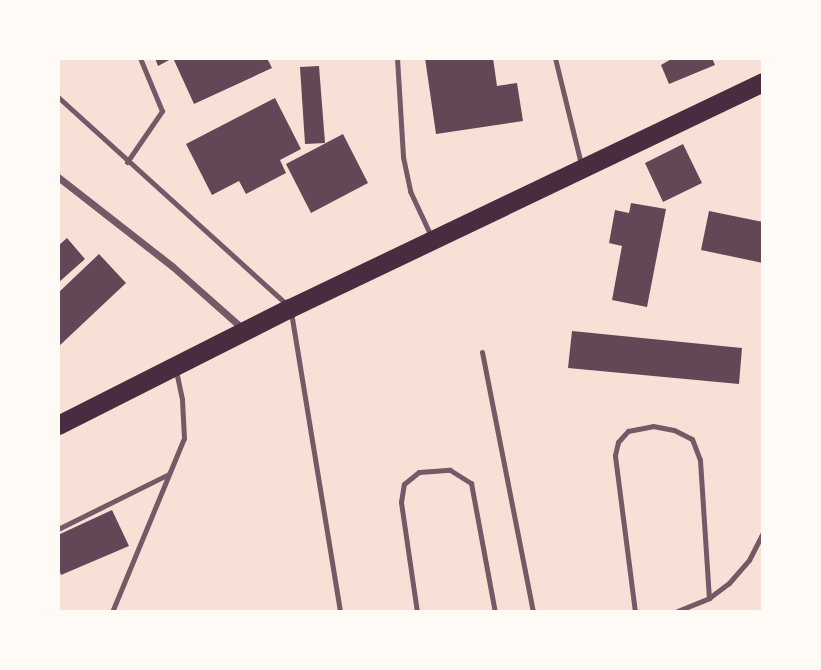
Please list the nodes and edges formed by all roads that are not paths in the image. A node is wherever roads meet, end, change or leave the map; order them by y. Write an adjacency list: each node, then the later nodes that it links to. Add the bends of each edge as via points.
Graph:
1 (140, 58): 6 (lane, via 162,111)
2 (397, 58): 9 (lane, via 403,157 410,191)
3 (555, 58): 7 (lane)
4 (763, 82): 7 (highway)
5 (58, 97): 6 (lane)
6 (127, 162): 10 (lane)
7 (582, 167): 9 (highway)
8 (58, 177): 11 (street)
9 (433, 239): 10 (highway)
10 (290, 308): 11 (highway); 20 (lane)
11 (246, 331): 13 (highway)
12 (482, 352): 23 (lane)
13 (176, 368): 14 (highway); 15 (lane, via 184,438)
14 (58, 425)
15 (169, 474): 16 (lane); 19 (lane)
16 (58, 529)
17 (763, 532): 18 (lane, via 749,560)
18 (709, 598): 24 (lane, via 700,460 692,439 653,426 628,431 618,442 615,456); 25 (lane)
19 (112, 612)
20 (340, 612)
21 (417, 612): 22 (lane, via 401,502 404,484 419,472 450,470 471,483)
22 (495, 612)
23 (533, 612)
24 (635, 612)
25 (675, 612)

